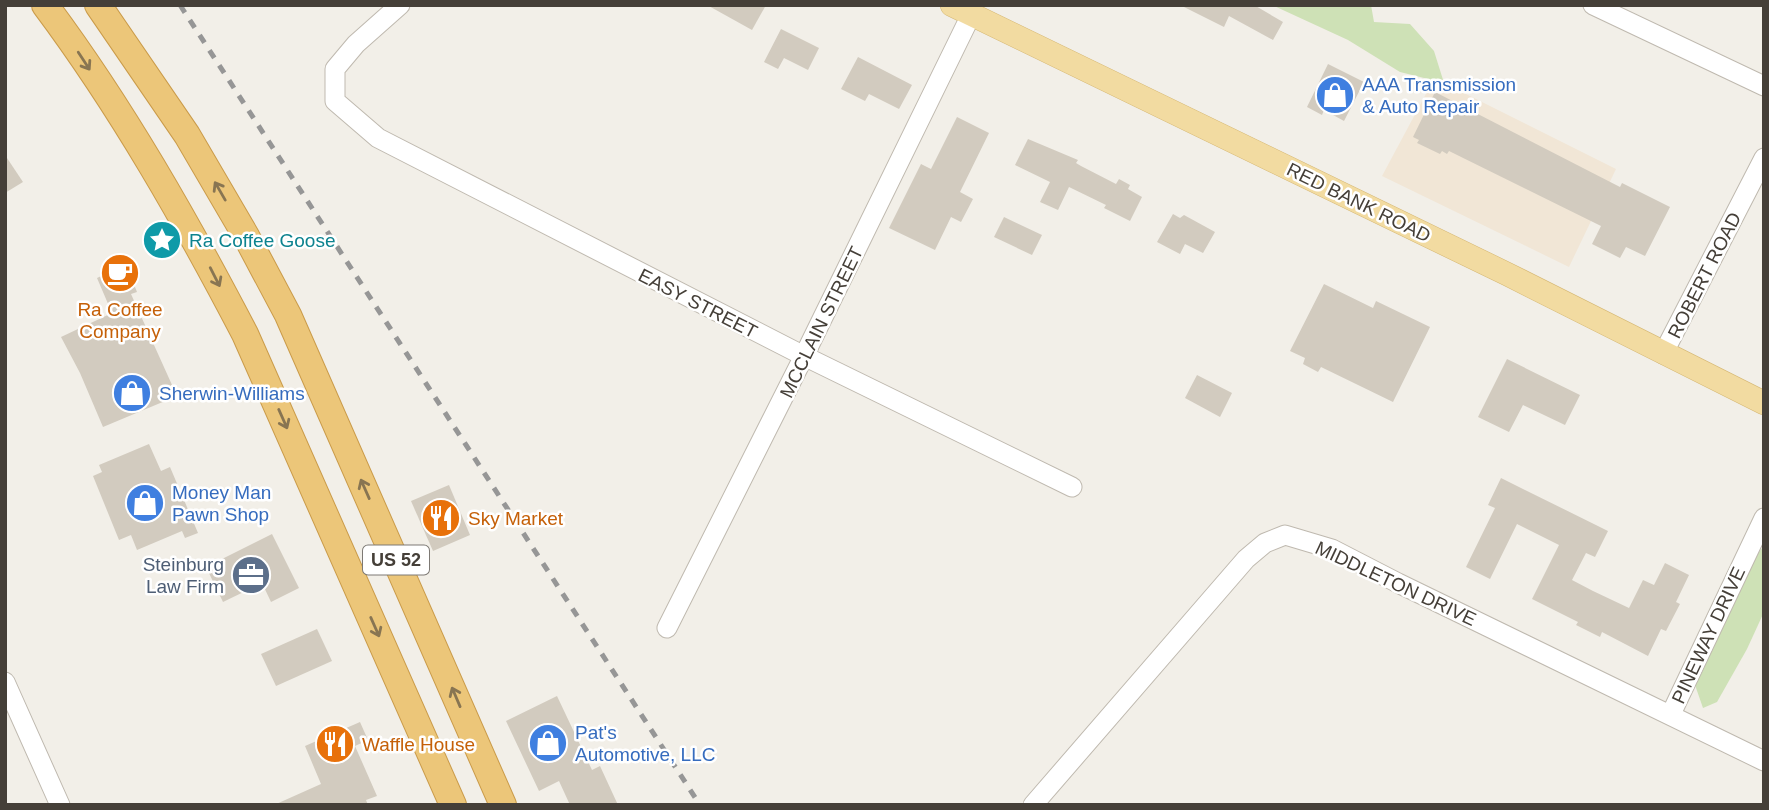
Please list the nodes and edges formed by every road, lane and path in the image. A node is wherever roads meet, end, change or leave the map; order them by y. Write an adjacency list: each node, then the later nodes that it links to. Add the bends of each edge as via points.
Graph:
1 (45, 5): 18 (highway, US 52, one-way to 18, via 152,167 245,334)
2 (98, 5): 19 (highway, US 52, one-way to 2, via 288,315 187,135)
3 (400, 5): 9 (street, EASY STREET, via 335,69 335,101 378,138)
4 (1593, 5): 6 (street)
5 (962, 10): 8 (main road, RED BANK ROAD); 9 (street, MCCLAIN STREET)
6 (1764, 86)
7 (1764, 158): 8 (street, ROBERT ROAD)
8 (1664, 354): 10 (main road, RED BANK ROAD)
9 (804, 356): 11 (street, EASY STREET); 13 (street, MCCLAIN STREET)
10 (1764, 403)
11 (1072, 487)
12 (1764, 518): 15 (street, PINEWAY DRIVE)
13 (667, 628)
14 (5, 682): 17 (street)
15 (1671, 715): 16 (street, MIDDLETON DRIVE); 20 (street, MIDDLETON DRIVE, via 1332,549 1286,535 1265,543 1246,559)
16 (1764, 761)
17 (60, 805)
18 (453, 805)
19 (503, 805)
20 (1033, 805)

